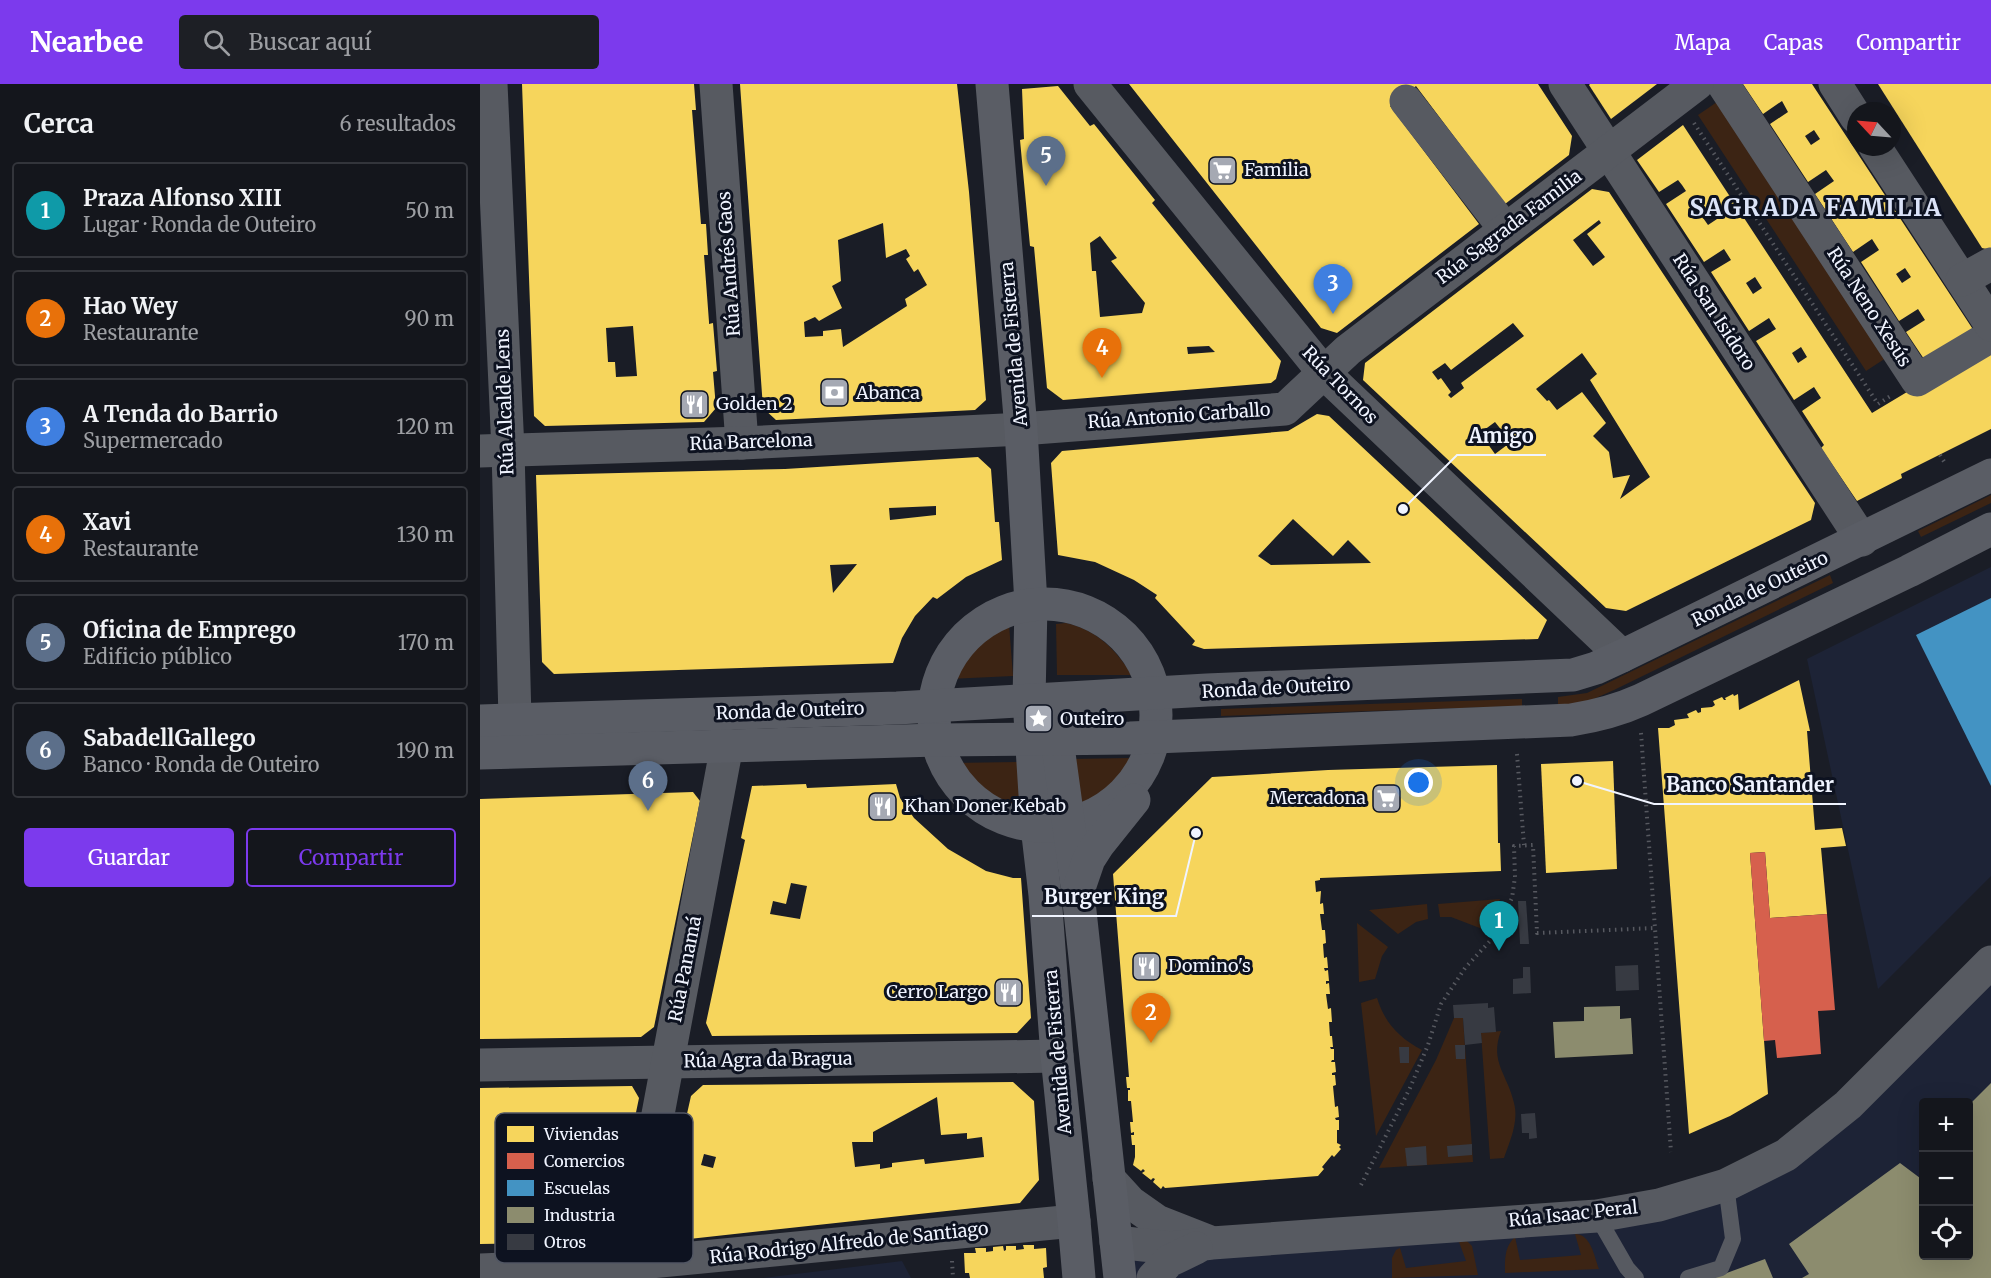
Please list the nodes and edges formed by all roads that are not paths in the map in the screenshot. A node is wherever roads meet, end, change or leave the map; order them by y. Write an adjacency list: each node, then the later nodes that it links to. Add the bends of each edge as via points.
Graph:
1 (491, 84): 21 (street, Rúa Alcalde Lens)
2 (716, 84): 20 (street, Rúa Andrés Gaos)
3 (992, 84): 19 (main road, Avenida de Fisterra)
4 (1090, 84): 18 (street, Rúa Tornos)
5 (1565, 84): 11 (street, Rúa San Isidoro)
6 (1723, 84): 17 (street, Rúa Neno Xesús, via 1907,386)
7 (1834, 84): 10 (street)
8 (1688, 89): 11 (street, Rúa Sagrada Familia)
9 (1407, 102): 13 (street)
10 (1847, 104)
11 (1609, 151): 13 (street, Rúa Sagrada Familia); 24 (street, Rúa San Isidoro)
12 (1881, 156): 15 (street)
13 (1505, 229): 18 (street, Rúa Sagrada Familia, via 1348,350)
14 (1991, 264): 15 (street)
15 (1962, 280): 16 (street)
16 (1991, 325)
17 (1991, 336)
18 (1324, 373): 19 (street, Rúa Antonio Carballo, via 1285,409); 26 (street, Rúa Tornos)
19 (1021, 429): 20 (street, Rúa Barcelona); 25 (main road, Avenida de Fisterra)
20 (742, 443): 21 (street, Rúa Barcelona)
21 (494, 450): 30 (street, Rúa Alcalde Lens)
22 (1991, 475): 24 (main road, Ronda de Outeiro)
23 (1991, 530): 32 (main road, Ronda de Outeiro, via 1624,707 1592,717)
24 (1862, 540): 26 (main road, Ronda de Outeiro)
25 (1031, 604): 27 (main road, via 1066,605 1094,615 1120,632 1144,661); 28 (main road, Avenida de Fisterra); 29 (main road, via 983,622 963,640 948,661)
26 (1622, 656): 27 (main road, Ronda de Outeiro, via 1574,675)
27 (1154, 694): 28 (main road, Ronda de Outeiro); 32 (main road, via 1156,715)
28 (1040, 700): 29 (main road, Ronda de Outeiro); 33 (main road, Avenida de Fisterra)
29 (934, 706): 30 (main road, Ronda de Outeiro); 34 (main road)
30 (515, 719): 31 (main road, Ronda de Outeiro); 36 (street, via 516,734)
31 (480, 721)
32 (1170, 737): 33 (main road, Ronda de Outeiro); 38 (main road, via 1107,808 1092,816); 39 (main road, via 1089,858)
33 (1045, 739): 34 (main road, Ronda de Outeiro); 38 (main road, Avenida de Fisterra)
34 (937, 740): 35 (main road, Ronda de Outeiro); 38 (main road, via 946,765 966,793 991,813 1010,821)
35 (727, 745): 36 (main road, Ronda de Outeiro); 42 (street, Rúa Panamá)
36 (526, 752): 37 (main road, Ronda de Outeiro)
37 (480, 753)
38 (1053, 825): 39 (main road, Avenida de Fisterra); 41 (main road, Avenida de Fisterra, via 1045,895)
39 (1078, 892): 45 (main road, Avenida de Fisterra)
40 (1991, 962): 46 (street, Rúa Isaac Peral, via 1848,1105 1786,1155)
41 (1057, 1056): 42 (street, Rúa Agra da Bragua); 48 (main road, Avenida de Fisterra); 49 (main road, via 1084,1157 1096,1221)
42 (667, 1062): 43 (street, Rúa Agra da Bragua); 44 (street, Rúa Panamá)
43 (480, 1065)
44 (658, 1113)
45 (1109, 1179): 49 (main road, Avenida de Fisterra); 50 (street, via 1130,1202 1157,1221)
46 (1726, 1185): 47 (street, Rúa Isaac Peral, via 1659,1204); 59 (lane, via 1733,1239 1721,1268)
47 (1597, 1215): 50 (street, Rúa Isaac Peral); 58 (lane)
48 (1074, 1221): 51 (street, Rúa Rodrigo Alfredo de Santiago); 55 (main road, Avenida de Fisterra)
49 (1116, 1242): 50 (street, Rúa Isaac Peral, via 1171,1248); 56 (main road, Avenida de Fisterra)
50 (1212, 1243): 57 (street, Rúa Isaac Peral, via 1169,1261)
51 (693, 1258)
52 (640, 1263): 53 (street, Rúa Rodrigo Alfredo de Santiago)
53 (630, 1264): 54 (street, Rúa Rodrigo Alfredo de Santiago)
54 (480, 1270)
55 (1078, 1278)
56 (1120, 1278)
57 (1153, 1278)
58 (1636, 1278)
59 (1688, 1278)

